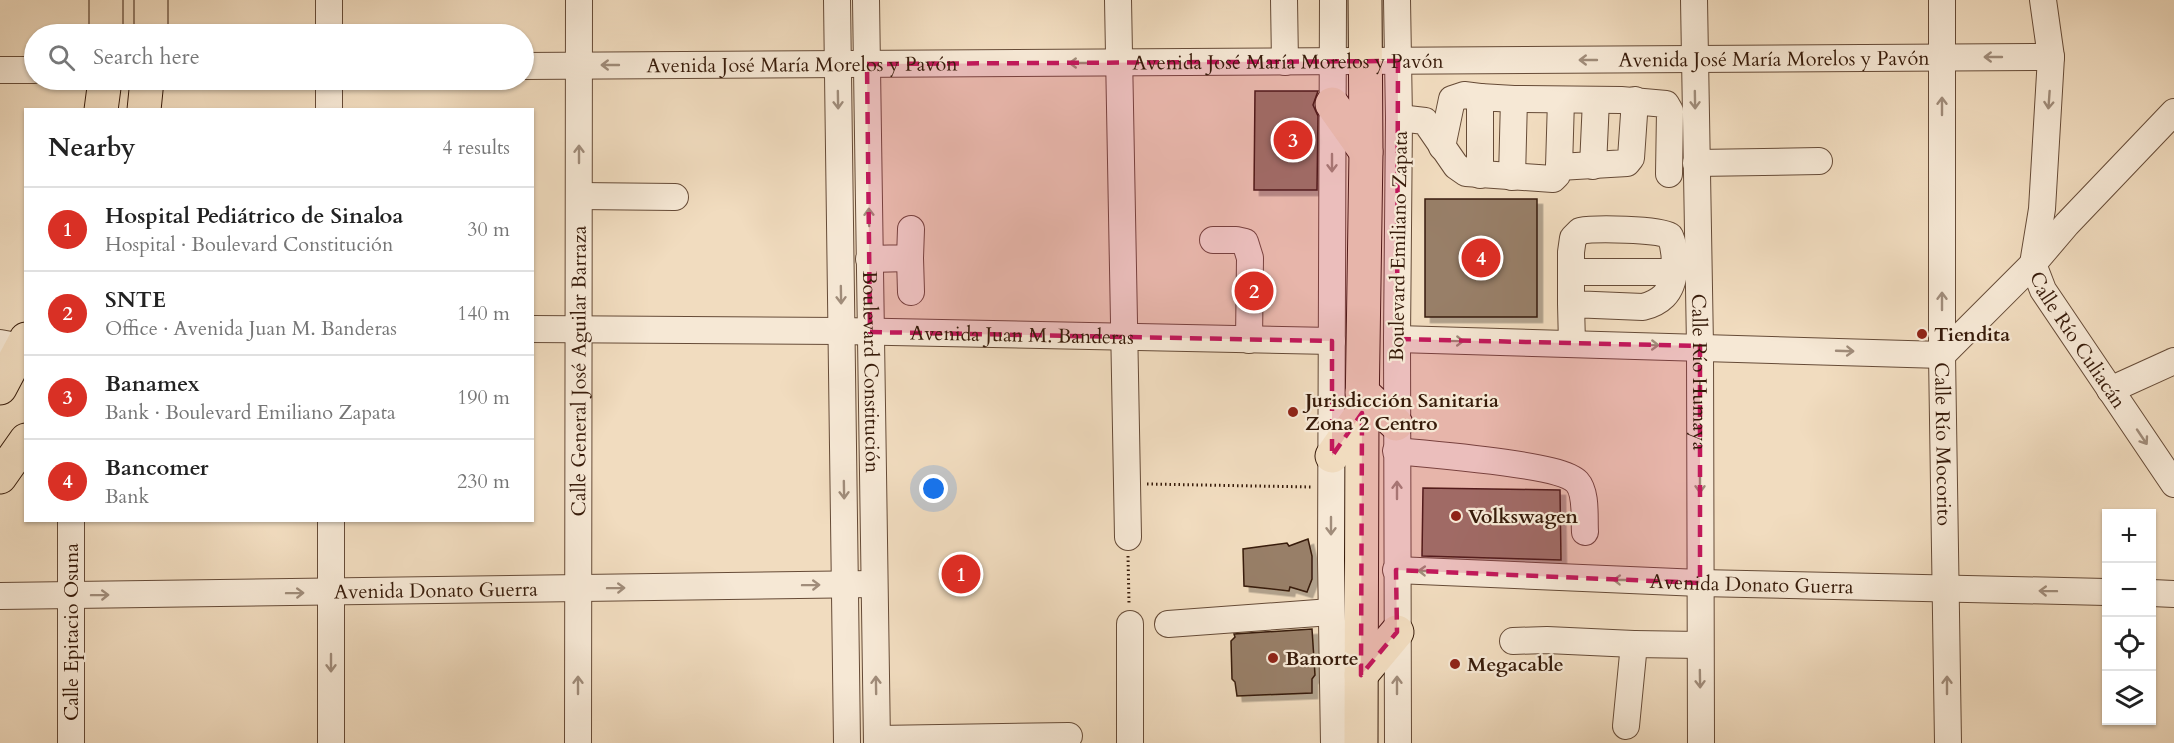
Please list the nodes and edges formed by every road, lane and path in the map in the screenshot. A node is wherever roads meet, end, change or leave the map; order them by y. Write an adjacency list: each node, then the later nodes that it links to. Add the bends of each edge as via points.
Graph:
1 (106, 0): 15 (main road)
2 (152, 0): 16 (main road)
3 (329, 0): 17 (street)
4 (579, 0): 29 (street, Calle General José Aguilar Barraza)
5 (837, 0): 26 (street, Boulevard Constitución)
6 (866, 0): 27 (street, Boulevard Constitución)
7 (1118, 0): 24 (street)
8 (1284, 0): 25 (street)
9 (1333, 0): 21 (street)
10 (1365, 0): 22 (main road, Boulevard Emiliano Zapata)
11 (1397, 0): 23 (street, Boulevard Emiliano Zapata)
12 (1694, 0): 20 (street, Calle Río Humaya)
13 (1941, 0): 19 (street, Calle Río Mocorito)
14 (2043, 0): 18 (street, Calle Río Culiacán)
15 (106, 24)
16 (151, 24)
17 (329, 24)
18 (2051, 57): 19 (street, Avenida José María Morelos y Pavón, one-way to 19); 61 (street, Calle Río Culiacán, one-way to 61, via 2042,209)
19 (1942, 58): 20 (street, Avenida José María Morelos y Pavón); 77 (street, Calle Río Mocorito, one-way to 19)
20 (1695, 59): 23 (street, Avenida José María Morelos y Pavón, one-way to 23); 49 (street, Calle Río Humaya, one-way to 49)
21 (1332, 61): 22 (street, Avenida José María Morelos y Pavón); 25 (street, Avenida José María Morelos y Pavón); 40 (street)
22 (1365, 61): 23 (street, Avenida José María Morelos y Pavón); 47 (main road, Boulevard Emiliano Zapata)
23 (1398, 61): 45 (street, Boulevard Emiliano Zapata)
24 (1119, 62): 25 (street, Avenida José María Morelos y Pavón); 27 (street, Avenida José María Morelos y Pavón, one-way to 27); 70 (street)
25 (1285, 62)
26 (838, 64): 27 (street, Avenida José María Morelos y Pavón); 29 (street, Avenida José María Morelos y Pavón, one-way to 29); 68 (street, Boulevard Constitución, one-way to 68)
27 (867, 64): 60 (street, Boulevard Constitución, one-way to 27)
28 (534, 66): 29 (street, Avenida José María Morelos y Pavón)
29 (579, 66): 55 (street, Calle General José Aguilar Barraza, one-way to 29)
30 (0, 70): 31 (street)
31 (24, 70)
32 (104, 90): 41 (main road)
33 (146, 90): 42 (main road)
34 (329, 90): 43 (street)
35 (1480, 97): 36 (street); 46 (street, via 1464,95 1452,99); 53 (street)
36 (1514, 99): 37 (street); 54 (street)
37 (1561, 100): 38 (street); 51 (street)
38 (1596, 100): 39 (street); 50 (street)
39 (1635, 100): 50 (street, via 1631,158 1622,165); 52 (street, via 1670,107)
40 (1332, 104): 47 (main road); 73 (street, one-way to 73)
41 (101, 108)
42 (144, 108)
43 (329, 108)
44 (2174, 112): 61 (street)
45 (1400, 118): 46 (street, via 1425,121); 71 (street, Boulevard Emiliano Zapata)
46 (1442, 147): 53 (street, via 1461,171)
47 (1366, 152): 81 (main road, Boulevard Emiliano Zapata)
48 (1819, 161): 49 (street)
49 (1696, 164): 76 (street, Calle Río Humaya)
50 (1593, 166): 51 (street)
51 (1559, 167): 54 (street, via 1553,179)
52 (1669, 174)
53 (1480, 175): 54 (street)
54 (1512, 177)
55 (579, 196): 56 (street); 67 (street, Calle General José Aguilar Barraza)
56 (675, 197)
57 (911, 230): 59 (street)
58 (1213, 240): 72 (street, via 1245,242 1248,248)
59 (910, 258): 60 (street); 64 (street)
60 (869, 259): 69 (street, Boulevard Constitución)
61 (2033, 264): 77 (street); 80 (street, Calle Río Culiacán, via 2043,290)
62 (1571, 272): 63 (street); 63 (street, via 1573,238 1587,230 1664,233 1672,242); 65 (street)
63 (1673, 272): 65 (street, via 1669,289 1650,305)
64 (911, 292)
65 (1571, 304): 75 (street)
66 (534, 329): 67 (street, Avenida Juan M. Banderas)
67 (579, 329): 68 (street, Avenida Juan M. Banderas); 97 (street, Calle General José Aguilar Barraza)
68 (841, 331): 69 (street, Avenida Juan M. Banderas); 96 (street, Boulevard Constitución, one-way to 96)
69 (870, 332): 70 (street, Avenida Juan M. Banderas); 95 (street, Boulevard Constitución)
70 (1125, 337): 72 (street, Avenida Juan M. Banderas); 86 (street)
71 (1396, 339): 75 (street, one-way to 75); 82 (street, Boulevard Emiliano Zapata)
72 (1249, 340): 73 (street, Avenida Juan M. Banderas)
73 (1332, 341): 84 (street)
74 (16, 343): 79 (main road)
75 (1572, 344): 76 (street, one-way to 76)
76 (1700, 346): 77 (street, one-way to 77); 94 (street, Calle Río Humaya, one-way to 94)
77 (1942, 355): 98 (street, Calle Río Mocorito)
78 (2174, 361): 80 (street)
79 (0, 388)
80 (2110, 390): 87 (street, Calle Río Culiacán, one-way to 87)
81 (1362, 403): 82 (main road); 84 (main road); 112 (main road, Boulevard Emiliano Zapata)
82 (1396, 438): 91 (street, via 1570,477 1582,492); 93 (street, Boulevard Emiliano Zapata, one-way to 82)
83 (24, 443): 85 (main road)
84 (1332, 456): 88 (street)
85 (0, 477)
86 (1128, 484): 88 (path); 92 (street)
87 (2174, 484)
88 (1332, 488): 105 (street, one-way to 105)
89 (71, 522): 104 (street, Calle Epitacio Osuna)
90 (331, 522): 99 (street)
91 (1586, 532)
92 (1128, 537): 106 (path)
93 (1396, 570): 94 (street, Avenida Donato Guerra, one-way to 93); 108 (street, Boulevard Emiliano Zapata)
94 (1700, 583): 98 (street, Avenida Donato Guerra); 111 (street, Calle Río Humaya)
95 (874, 584): 96 (street, Avenida Donato Guerra); 115 (street, Boulevard Constitución, one-way to 95)
96 (845, 585): 97 (street, Avenida Donato Guerra, one-way to 96); 119 (street, Boulevard Constitución)
97 (578, 589): 99 (street, Avenida Donato Guerra); 118 (street, Calle General José Aguilar Barraza, one-way to 97)
98 (1947, 589): 100 (street, Avenida Donato Guerra, one-way to 98); 125 (street, Calle Río Mocorito, one-way to 98)
99 (331, 592): 104 (street, Avenida Donato Guerra, one-way to 99); 117 (street, one-way to 117)
100 (2102, 592)
101 (2156, 593): 102 (street)
102 (2174, 594)
103 (0, 596): 104 (street, Avenida Donato Guerra)
104 (71, 596): 116 (street, Calle Epitacio Osuna)
105 (1331, 612): 107 (street); 121 (street)
106 (1130, 624): 120 (street)
107 (1168, 624)
108 (1397, 632): 112 (main road); 123 (street, Boulevard Emiliano Zapata, one-way to 108)
109 (1513, 641): 110 (street)
110 (1634, 644): 111 (street); 113 (street)
111 (1700, 645): 124 (street, Calle Río Humaya, one-way to 124)
112 (1361, 675): 122 (main road, Boulevard Emiliano Zapata)
113 (1626, 726)
114 (1069, 736): 115 (street)
115 (877, 741)
116 (71, 743)
117 (331, 743)
118 (578, 743)
119 (847, 743)
120 (1130, 743)
121 (1334, 743)
122 (1361, 743)
123 (1398, 743)
124 (1701, 743)
125 (1948, 743)

